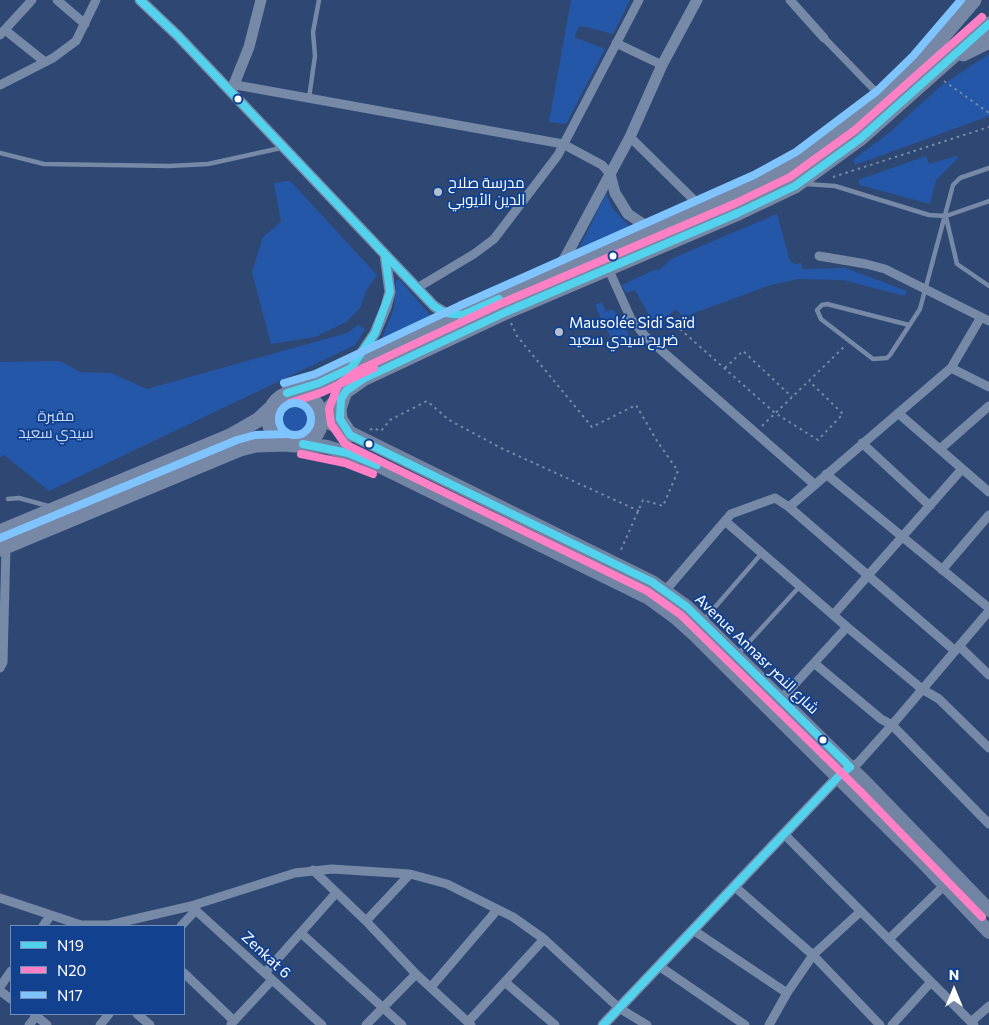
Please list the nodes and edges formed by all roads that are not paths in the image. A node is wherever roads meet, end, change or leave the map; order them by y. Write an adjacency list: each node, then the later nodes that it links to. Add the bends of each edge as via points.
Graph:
1 (32, 0): 13 (street)
2 (56, 0): 11 (street)
3 (96, 0): 11 (street)
4 (140, 0): 21 (street)
5 (261, 0): 21 (street, via 249,47)
6 (319, 0): 22 (lane, via 313,32 315,56)
7 (638, 0): 16 (street)
8 (697, 0): 19 (street)
9 (790, 0): 14 (street)
10 (974, 0): 23 (main road, via 920,63)
11 (85, 24): 18 (street, via 76,41)
12 (989, 24): 17 (main road)
13 (2, 32): 18 (street)
14 (824, 38): 23 (street)
15 (989, 41): 17 (main road)
16 (616, 43): 19 (street); 25 (street)
17 (948, 61): 30 (main road, via 861,138)
18 (45, 62): 20 (street)
19 (662, 65): 24 (street)
20 (0, 85)
21 (233, 88): 22 (street); 26 (street)
22 (309, 99): 25 (street)
23 (883, 99): 32 (main road, via 801,160)
24 (630, 138): 29 (street); 32 (street)
25 (563, 144): 29 (street, via 602,165); 40 (street, via 494,239)
26 (282, 147): 27 (lane, via 216,162 169,166 44,164); 35 (street)
27 (0, 154)
28 (989, 168): 33 (lane, via 956,181)
29 (610, 174): 34 (street, via 618,199 628,214 646,226); 38 (street)
30 (795, 186): 33 (lane, via 817,183 835,186 929,215); 37 (main road)
31 (989, 201): 33 (lane)
32 (703, 209): 34 (main road)
33 (946, 216): 39 (lane, via 957,264); 41 (lane)
34 (661, 227): 38 (main road)
35 (385, 255): 40 (street); 45 (street, via 390,292 386,307 375,333)
36 (819, 256): 41 (street, via 885,269)
37 (608, 268): 48 (main road, via 362,379); 61 (street, via 630,319 645,336)
38 (553, 275): 42 (main road)
39 (989, 286)
40 (417, 288): 42 (street, via 440,311)
41 (927, 288): 43 (street); 44 (lane, via 920,309)
42 (463, 315): 45 (main road)
43 (985, 319): 46 (street)
44 (909, 325): 44 (lane, via 890,355 882,360 873,359 819,318 817,313 820,306 827,304)
45 (351, 368): 49 (main road)
46 (950, 368): 47 (street); 52 (street)
47 (989, 387)
48 (346, 391): 53 (main road); 54 (main road, via 339,409 340,419)
49 (287, 394): 51 (main road, via 274,402); 53 (main road, via 303,393 310,397 316,402)
50 (989, 406): 58 (street)
51 (270, 409): 55 (main road, via 269,426 273,434); 66 (main road, via 230,436)
52 (898, 413): 57 (street); 58 (street)
53 (322, 418): 54 (main road, Avenue Annasr شارع النصر); 56 (main road, via 316,435)
54 (355, 437): 76 (main road, Avenue Annasr شارع النصر)
55 (287, 444): 56 (main road); 71 (main road, via 240,449)
56 (303, 444): 91 (main road, Avenue Annasr شارع النصر, via 327,447 363,458 649,598 688,628)
57 (862, 444): 60 (street); 64 (street)
58 (940, 449): 59 (street)
59 (962, 469): 62 (street); 64 (street)
60 (826, 474): 61 (street); 70 (street)
61 (814, 484): 65 (street)
62 (989, 492)
63 (8, 499): 66 (lane, via 18,498)
64 (930, 506): 70 (street)
65 (789, 507): 68 (street, via 775,498 737,510); 74 (street)
66 (54, 508): 69 (main road)
67 (989, 515): 73 (street)
68 (725, 521): 72 (street); 76 (street)
69 (0, 532)
70 (902, 537): 73 (street); 74 (street)
71 (3, 548): 84 (street)
72 (762, 553): 75 (street); 79 (lane)
73 (942, 570): 77 (street)
74 (867, 576): 78 (street); 81 (street)
75 (800, 586): 78 (street); 82 (lane)
76 (665, 591): 79 (main road, Avenue Annasr شارع النصر)
77 (989, 610): 81 (street)
78 (834, 614): 80 (street)
79 (702, 622): 82 (main road, Avenue Annasr شارع النصر)
80 (847, 627): 83 (street); 86 (street)
81 (956, 648): 85 (street); 86 (street)
82 (737, 655): 87 (main road, Avenue Annasr شارع النصر)
83 (814, 663): 87 (street); 88 (street)
84 (1, 664)
85 (989, 675)
86 (922, 689): 88 (street); 89 (street, via 939,699)
87 (781, 699): 90 (main road, Avenue Annasr شارع النصر)
88 (892, 725): 90 (street, via 858,763); 92 (street)
89 (989, 748)
90 (850, 767): 91 (street); 93 (main road, Avenue Annasr شارع النصر)
91 (838, 777): 94 (street); 95 (main road, Avenue Annasr شارع النصر)
92 (989, 824)
93 (907, 826): 95 (street); 98 (main road, Avenue Annasr شارع النصر)
94 (784, 834): 99 (street); 105 (street)
95 (896, 835): 98 (main road, Avenue Annasr شارع النصر)
96 (313, 870): 97 (street); 100 (street); 102 (street, via 277,877)
97 (410, 874): 103 (street, via 447,884); 107 (street)
98 (950, 880): 104 (main road, Avenue Annasr شارع النصر); 113 (main road, Avenue Annasr شارع النصر); 116 (street)
99 (734, 886): 112 (street); 117 (street)
100 (336, 893): 107 (street); 114 (street)
101 (0, 898): 106 (street)
102 (194, 908): 110 (street); 111 (street); 122 (street, Zenkat 6)
103 (497, 910): 115 (street); 126 (street)
104 (989, 910)
105 (861, 911): 116 (street); 117 (street)
106 (52, 915): 108 (street); 109 (street)
107 (366, 921): 121 (street)
108 (44, 925)
109 (78, 925)
110 (109, 925)
111 (182, 925)
112 (693, 930): 118 (street); 127 (street)
113 (989, 932)
114 (302, 934): 122 (street); 129 (street)
115 (544, 939): 124 (street); 130 (street)
116 (889, 939): 123 (street)
117 (814, 955): 127 (street); 148 (street)
118 (659, 966): 130 (street); 146 (street)
119 (10, 972): 125 (street)
120 (185, 974): 134 (street)
121 (416, 974): 126 (street); 129 (street)
122 (269, 977): 134 (street); 135 (street, Zenkat 6)
123 (931, 982): 137 (street); 149 (street)
124 (506, 983): 136 (street); 143 (street)
125 (0, 987)
126 (431, 987): 136 (street)
127 (787, 993): 147 (street)
128 (989, 1006): 137 (street)
129 (384, 1007): 141 (street); 142 (street)
130 (619, 1008): 144 (street); 145 (street)
131 (37, 1015): 138 (street)
132 (108, 1015): 139 (street)
133 (138, 1015): 140 (street)
134 (232, 1023)
135 (319, 1024)
136 (470, 1024)
137 (973, 1024)
138 (47, 1025)
139 (100, 1025)
140 (150, 1025)
141 (366, 1025)
142 (402, 1025)
143 (555, 1025)
144 (603, 1025)
145 (647, 1025)
146 (745, 1025)
147 (769, 1025)
148 (880, 1025)
149 (892, 1025)

